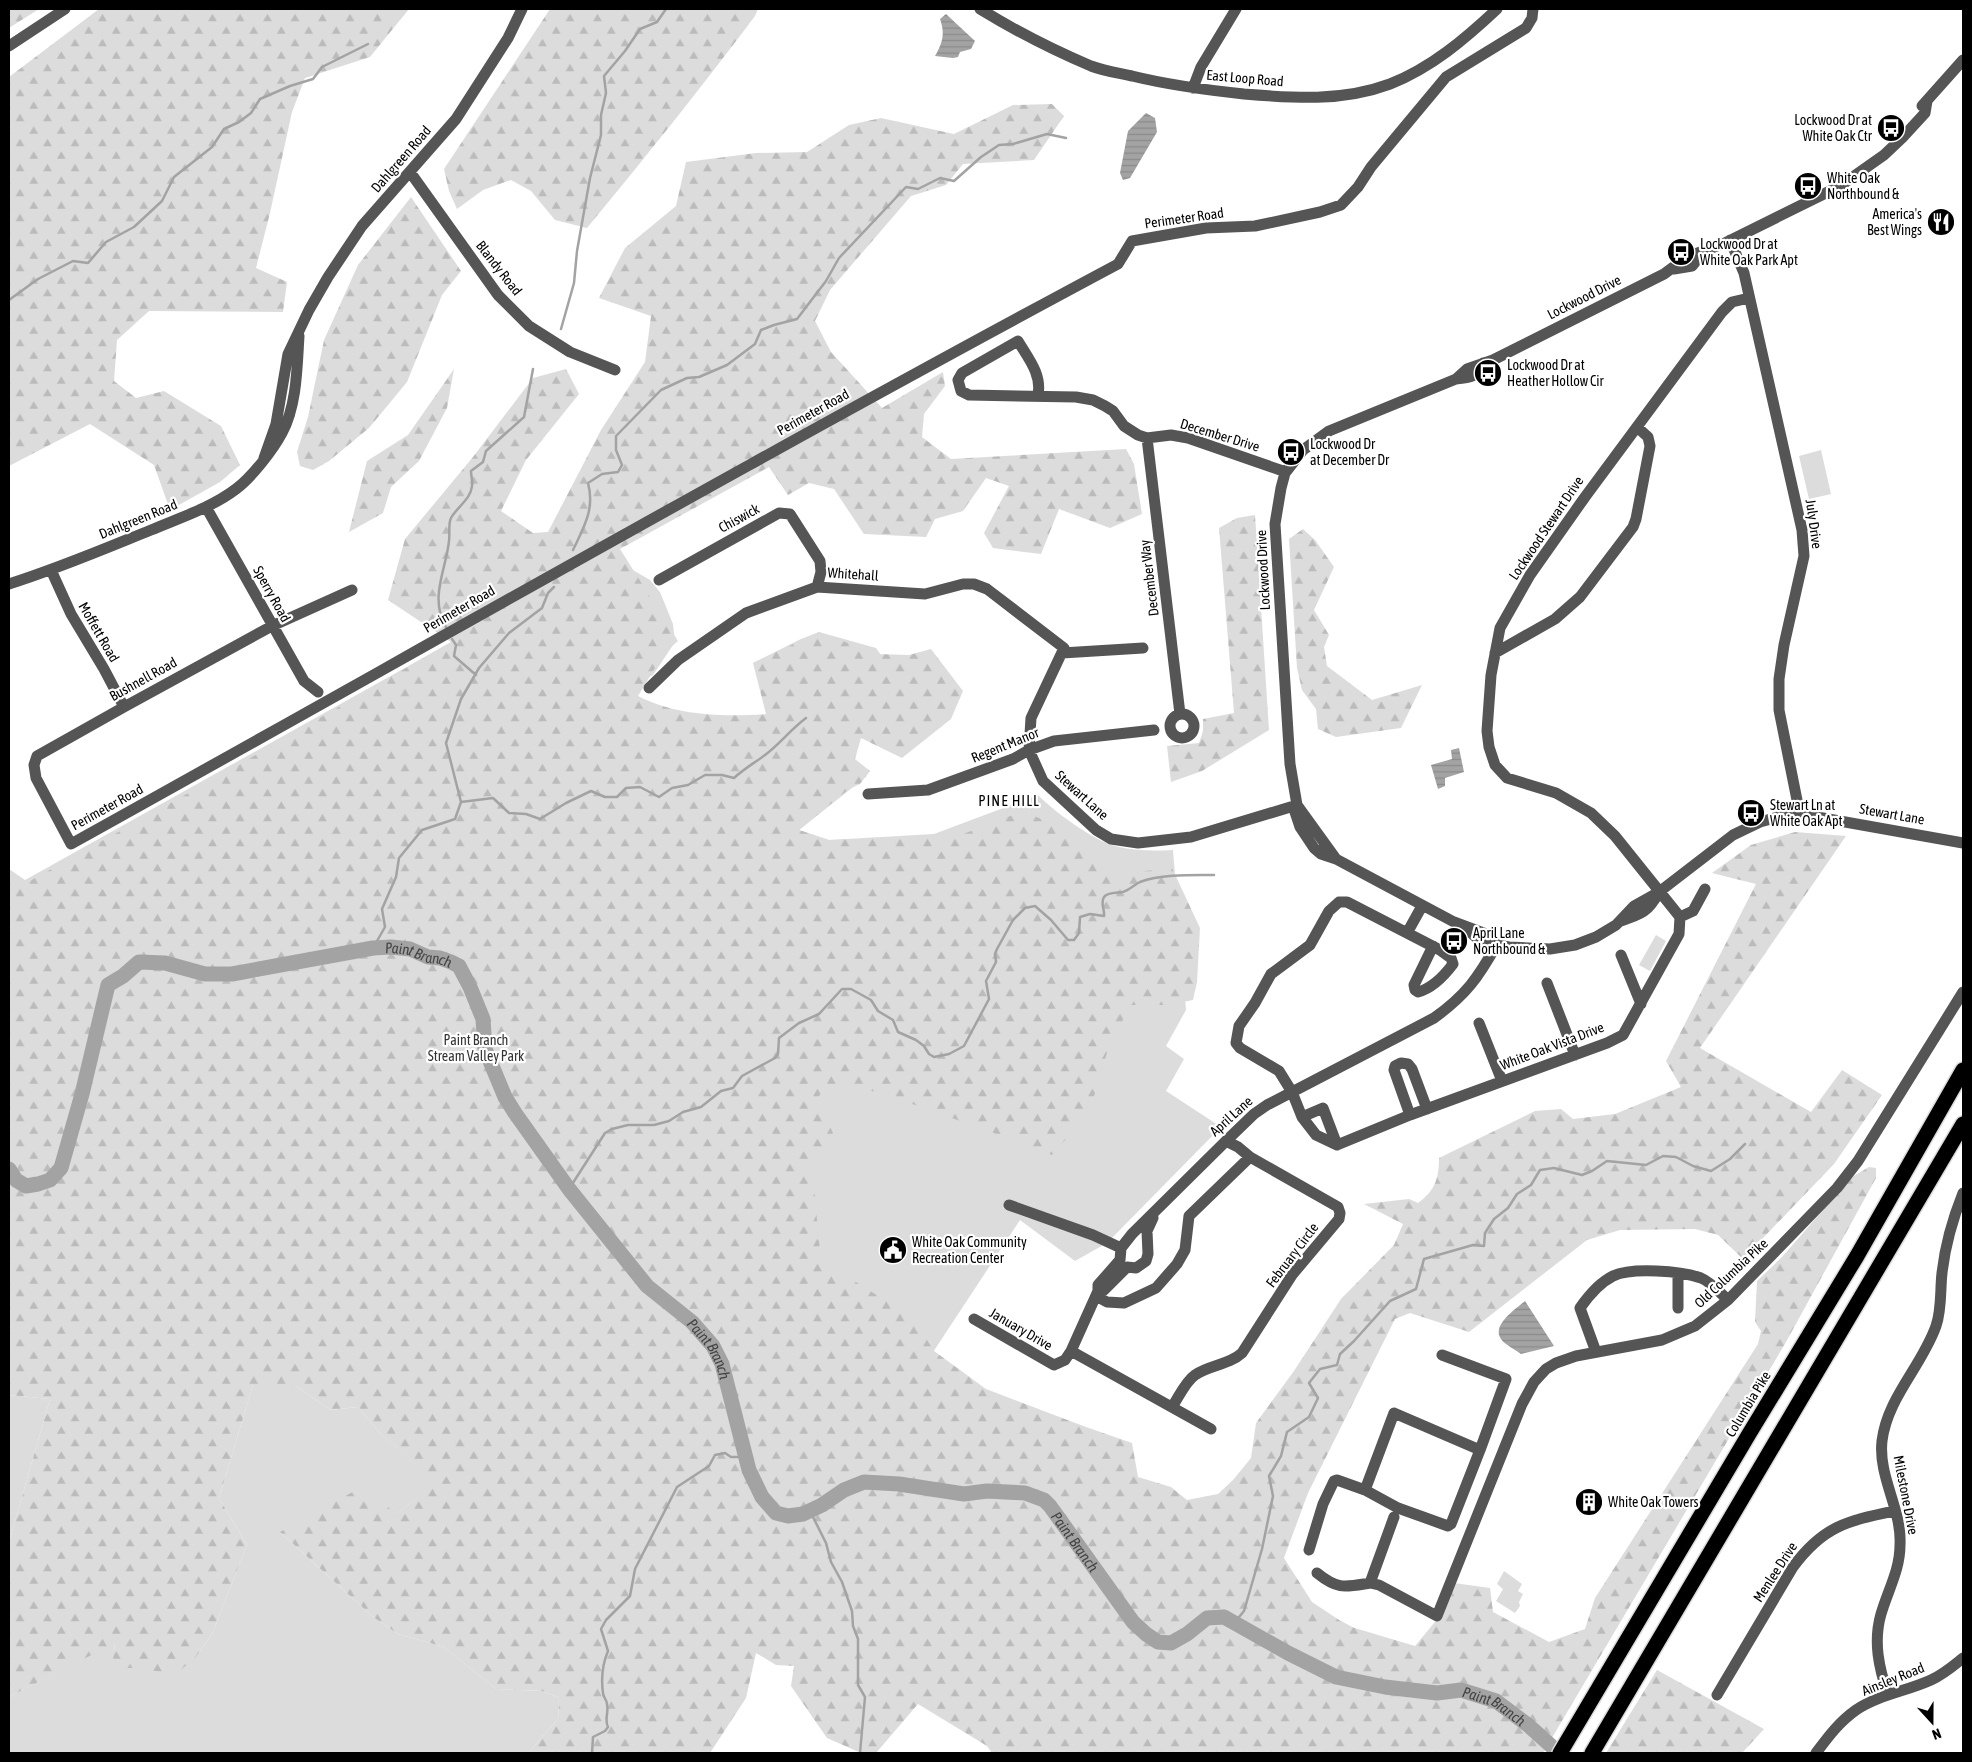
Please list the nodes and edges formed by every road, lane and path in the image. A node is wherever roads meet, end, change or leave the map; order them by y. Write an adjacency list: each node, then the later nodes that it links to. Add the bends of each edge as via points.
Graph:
1 (65, 9): 7 (street)
2 (522, 9): 10 (street, Dahlgreen Road, via 508,38 456,119)
3 (980, 9): 9 (street, East Loop Road, via 1016,31 1093,66 1166,85)
4 (1236, 9): 9 (street, via 1201,67)
5 (1497, 9): 9 (street, East Loop Road, via 1440,57 1388,85 1345,96 1306,98)
6 (1533, 9): 38 (street, Perimeter Road, via 1526,28 1446,77 1341,205 1255,226 1206,228 1132,241 1118,264 883,390)
7 (9, 46)
8 (1963, 60): 11 (street, Lockwood Drive, via 1873,161 1840,186)
9 (1193, 88)
10 (410, 172): 13 (street, Blandy Road, via 498,295 529,326 570,352); 18 (street, Dahlgreen Road, via 362,226 328,277 300,328 288,354 276,424 264,458 236,488)
11 (1730, 240): 12 (street, July Drive, via 1744,273); 17 (street, Lockwood Drive, via 1704,251 1692,266 1672,269 1483,363 1472,378 1456,379 1330,431 1303,450)
12 (1749, 298): 15 (street, Lockwood Stewart Drive, via 1732,302 1722,312); 36 (street, July Drive, via 1802,530 1804,556 1778,679 1779,710)
13 (615, 370)
14 (1038, 395): 14 (street, via 969,395 961,391 958,380 962,373 1018,341 1036,372); 16 (street, via 1093,400 1113,412 1131,432)
15 (1637, 427): 27 (street, Lockwood Stewart Drive, via 1530,575 1500,628); 27 (street, via 1648,437 1650,446 1633,527 1575,602 1555,619)
16 (1147, 438): 17 (street, December Drive, via 1171,435 1188,438); 31 (street, December Way)
17 (1286, 472): 35 (street, Lockwood Drive, via 1275,524 1290,764)
18 (206, 507): 19 (street, Dahlgreen Road); 24 (street, Sperry Road)
19 (51, 570): 21 (street, Dahlgreen Road); 30 (street, Moffett Road, via 71,614)
20 (659, 580): 22 (street, Chiswick, via 779,513 790,514 820,561)
21 (9, 584)
22 (818, 587): 26 (street, Whitehall, via 925,594 974,584 986,589); 28 (street, Whitehall, via 746,612 678,660)
23 (352, 590): 24 (street, Bushnell Road)
24 (272, 626): 29 (street, Sperry Road, via 304,681); 30 (street, Bushnell Road)
25 (1143, 648): 26 (street)
26 (1063, 651): 33 (street, Stewart Lane, via 1031,718)
27 (1495, 653): 40 (street, Lockwood Stewart Drive, via 1487,731 1495,765 1508,778 1556,793 1591,813 1615,836)
28 (649, 688)
29 (318, 692)
30 (124, 707): 38 (street, Bushnell Road, via 38,756 34,765 36,778)
31 (1180, 714)
32 (1154, 730): 33 (street, Regent Manor, via 1054,741)
33 (1029, 750): 34 (street, Regent Manor, via 928,790); 35 (street, Stewart Lane, via 1043,781 1096,830 1111,838 1138,843 1190,836)
34 (868, 794)
35 (1296, 805): 41 (street, Stewart Lane, via 1300,827 1321,854)
36 (1800, 815): 37 (street, Stewart Lane); 40 (street, Stewart Lane, via 1760,822 1733,835)
37 (1963, 843)
38 (71, 844)
39 (1705, 888): 42 (street, via 1693,911)
40 (1659, 892): 42 (street); 44 (street, Stewart Lane, via 1642,914 1618,922 1596,937 1575,945 1550,949 1509,948)
41 (1422, 906): 43 (street); 44 (street, Stewart Lane, via 1466,927 1481,942)
42 (1680, 918): 49 (street, White Oak Vista Drive, via 1679,934)
43 (1407, 933): 45 (street); 54 (street, via 1348,902 1339,902 1329,911 1310,944 1271,974 1239,1026 1236,1043 1279,1071)
44 (1497, 944): 54 (street, April Lane, via 1476,980 1434,1018)
45 (1433, 946)
46 (1621, 955): 49 (street)
47 (1547, 983): 51 (street)
48 (1963, 992): 69 (street, Old Columbia Pike, via 1858,1161 1837,1188)
49 (1641, 1004): 51 (street, White Oak Vista Drive, via 1623,1035)
50 (1479, 1023): 53 (street)
51 (1575, 1054): 53 (street, White Oak Vista Drive)
52 (1963, 1070): 89 (highway, Columbia Pike, via 1857,1256)
53 (1502, 1081): 55 (street, White Oak Vista Drive)
54 (1292, 1092): 57 (street); 59 (street, April Lane, via 1254,1114)
55 (1427, 1109): 56 (street, White Oak Vista Drive); 56 (street, via 1412,1069 1401,1063 1394,1070)
56 (1410, 1115): 60 (street, White Oak Vista Drive)
57 (1302, 1117): 60 (street, via 1316,1135); 60 (street, via 1323,1108)
58 (1963, 1124): 90 (highway)
59 (1226, 1141): 61 (street, February Circle); 64 (street, April Lane)
60 (1337, 1145)
61 (1250, 1157): 68 (street, via 1189,1216 1185,1250 1156,1288 1124,1303 1107,1302); 75 (street, February Circle, via 1338,1207 1339,1219 1292,1275 1242,1354 1196,1374)
62 (1963, 1193): 81 (street, Milestone Drive, via 1942,1271 1937,1324 1886,1423 1882,1459)
63 (1009, 1205): 65 (street)
64 (1155, 1212): 65 (street, April Lane); 66 (street, January Drive, via 1147,1231 1146,1261 1136,1268)
65 (1121, 1248): 66 (street)
66 (1124, 1264): 68 (street, January Drive, via 1104,1290)
67 (1678, 1273): 69 (street, via 1703,1279); 70 (street); 73 (street, via 1637,1271 1614,1276 1594,1290 1580,1308)
68 (1097, 1294): 72 (street, January Drive)
69 (1728, 1300): 73 (street, Old Columbia Pike, via 1710,1316 1678,1334)
70 (1678, 1308)
71 (974, 1319): 72 (street, January Drive, via 1054,1365 1065,1360)
72 (1071, 1351): 75 (street)
73 (1596, 1352): 80 (street, Old Columbia Pike, via 1556,1363 1534,1382)
74 (1442, 1355): 77 (street, via 1506,1379)
75 (1172, 1407): 76 (street)
76 (1211, 1429)
77 (1480, 1450): 78 (street, via 1394,1413); 79 (street)
78 (1364, 1490): 82 (street); 83 (street, via 1334,1481 1323,1504)
79 (1466, 1490): 80 (street); 82 (street, via 1448,1526)
80 (1484, 1498): 85 (street, Old Columbia Pike, via 1437,1616)
81 (1894, 1510): 87 (street, Menlee Drive, via 1838,1526 1819,1537 1806,1550); 88 (street, Milestone Drive, via 1900,1527 1897,1571 1881,1614 1877,1649)
82 (1396, 1513): 85 (street)
83 (1309, 1550)
84 (1317, 1573): 85 (street, via 1342,1587)
85 (1370, 1583)
86 (1963, 1658): 88 (street, Ainsley Road, via 1931,1680)
87 (1717, 1695)
88 (1888, 1695): 91 (street, Ainsley Road, via 1856,1710 1837,1725)
89 (1560, 1753)
90 (1592, 1753)
91 (1816, 1753)

